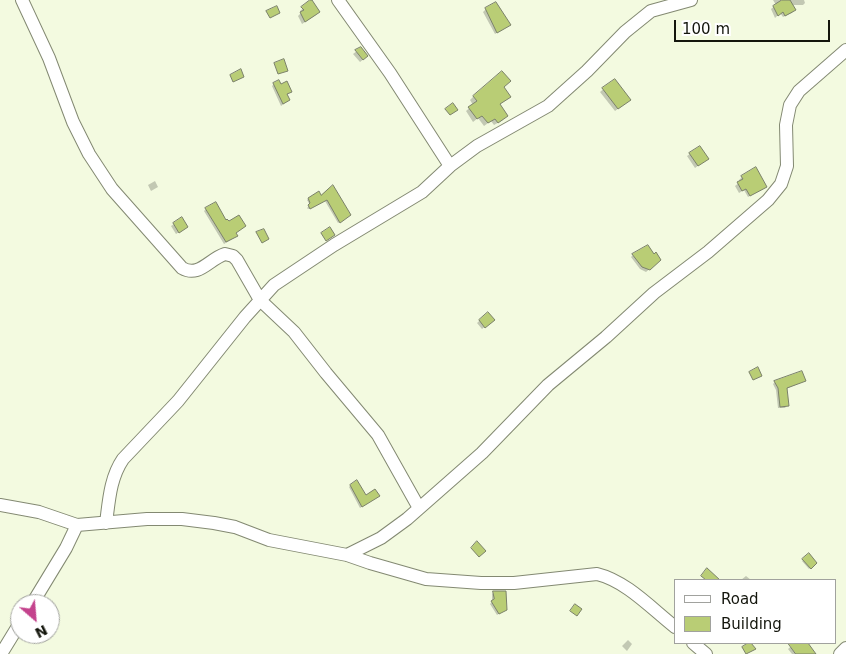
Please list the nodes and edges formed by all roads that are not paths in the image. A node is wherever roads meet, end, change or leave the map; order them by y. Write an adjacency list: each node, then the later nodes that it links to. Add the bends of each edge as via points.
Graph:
1 (22, 0): 6 (street, via 49,58 73,122 88,154 108,184 182,268 195,272 220,256 233,256)
2 (338, 0): 5 (street)
3 (691, 0): 5 (street, via 651,11 548,106 485,141)
4 (846, 50): 8 (street, via 800,91 790,105 786,125 787,166 776,192 548,385 482,453)
5 (450, 166): 6 (street, via 422,192 290,274)
6 (260, 300): 8 (street, via 294,332 378,436); 9 (street, via 178,401 117,468)
7 (0, 505): 10 (street, via 38,512)
8 (419, 508): 11 (street, via 381,538)
9 (106, 523): 10 (street); 11 (street, via 147,519 214,523 269,540)
10 (77, 525): 12 (street)
11 (348, 555): 13 (street, via 426,579 452,582 514,583 597,574 608,576)
12 (38, 594)
13 (674, 626)
14 (10, 639): 17 (street)
15 (694, 644): 18 (street)
16 (846, 648): 19 (street)
17 (1, 654)
18 (706, 654)
19 (840, 654)

